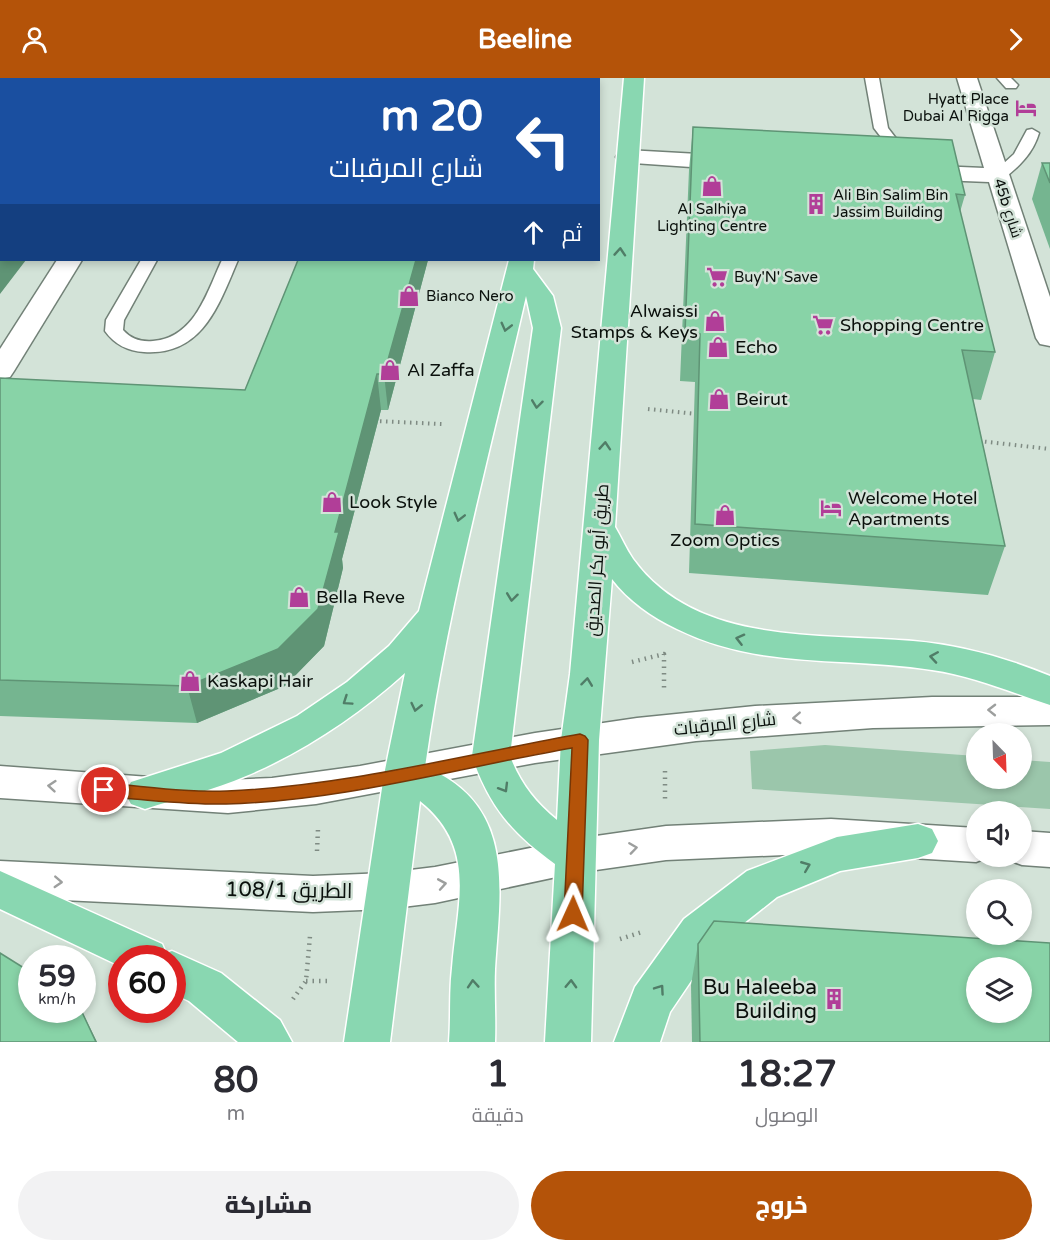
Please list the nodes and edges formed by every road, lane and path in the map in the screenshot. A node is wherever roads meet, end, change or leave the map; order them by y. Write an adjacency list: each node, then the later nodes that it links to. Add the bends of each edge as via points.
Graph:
1 (634, 78): 7 (main road, طريق أبو بكر الصديق)
2 (872, 78): 4 (lane)
3 (967, 78): 11 (street, 45b شارع)
4 (882, 129): 6 (lane); 10 (lane, via 891,141)
5 (1032, 133): 11 (lane, via 1029,145 1017,161)
6 (871, 140)
7 (627, 158): 8 (street); 18 (main road, طريق أبو بكر الصديق, one-way to 7)
8 (757, 164)
9 (875, 170): 10 (street)
10 (900, 171): 11 (street)
11 (998, 176): 16 (street, 45b شارع)
12 (68, 261): 17 (street)
13 (148, 261): 14 (lane, via 115,320 114,331 121,341 157,347 192,333)
14 (230, 261)
15 (521, 265): 21 (main road, one-way to 21); 29 (main road, one-way to 29, via 541,297 547,328)
16 (1050, 339)
17 (1, 367)
18 (608, 405): 19 (path); 24 (main road, طريق أبو بكر الصديق, one-way to 18)
19 (704, 414)
20 (364, 421): 21 (path)
21 (481, 425): 25 (main road, one-way to 25)
22 (978, 441): 23 (path)
23 (1050, 448)
24 (599, 526): 26 (main road, one-way to 24, via 960,661 915,654 784,648 699,627 653,600 621,566); 28 (main road, طريق أبو بكر الصديق, one-way to 24)
25 (435, 617): 30 (main road, one-way to 30); 32 (main road, one-way to 32, via 402,655 360,692 310,726 233,765)
26 (1050, 691)
27 (1050, 711): 28 (street, شارع المرقبات, one-way to 28, via 771,719)
28 (580, 740): 29 (street, شارع المرقبات); 37 (main road, طريق أبو بكر الصديق)
29 (491, 756): 30 (street, شارع المرقبات); 37 (main road, one-way to 37, via 498,779 515,807)
30 (403, 775): 32 (street, via 285,794 224,798); 38 (main road, via 434,790 461,814 478,846); 41 (main road)
31 (0, 782): 32 (street, one-way to 31)
32 (145, 794)
33 (918, 841): 34 (street); 37 (street, one-way to 33, via 659,844 745,838); 48 (main road, one-way to 33, via 651,1002 699,933 762,884 837,854)
34 (966, 844)
35 (1032, 849): 36 (street)
36 (1050, 850)
37 (575, 856): 38 (street, 108/1 الطريق); 47 (main road, طريق أبو بكر الصديق, one-way to 37)
38 (481, 877): 41 (street, 108/1 الطريق, one-way to 38); 46 (main road, one-way to 38, via 472,977)
39 (0, 879): 41 (street, 108/1 الطريق, one-way to 41, via 313,894)
40 (0, 889): 42 (main road)
41 (386, 891): 45 (main road)
42 (119, 945)
43 (186, 978): 44 (main road, via 205,987)
44 (269, 1042)
45 (367, 1042)
46 (472, 1042)
47 (568, 1042)
48 (637, 1042)

